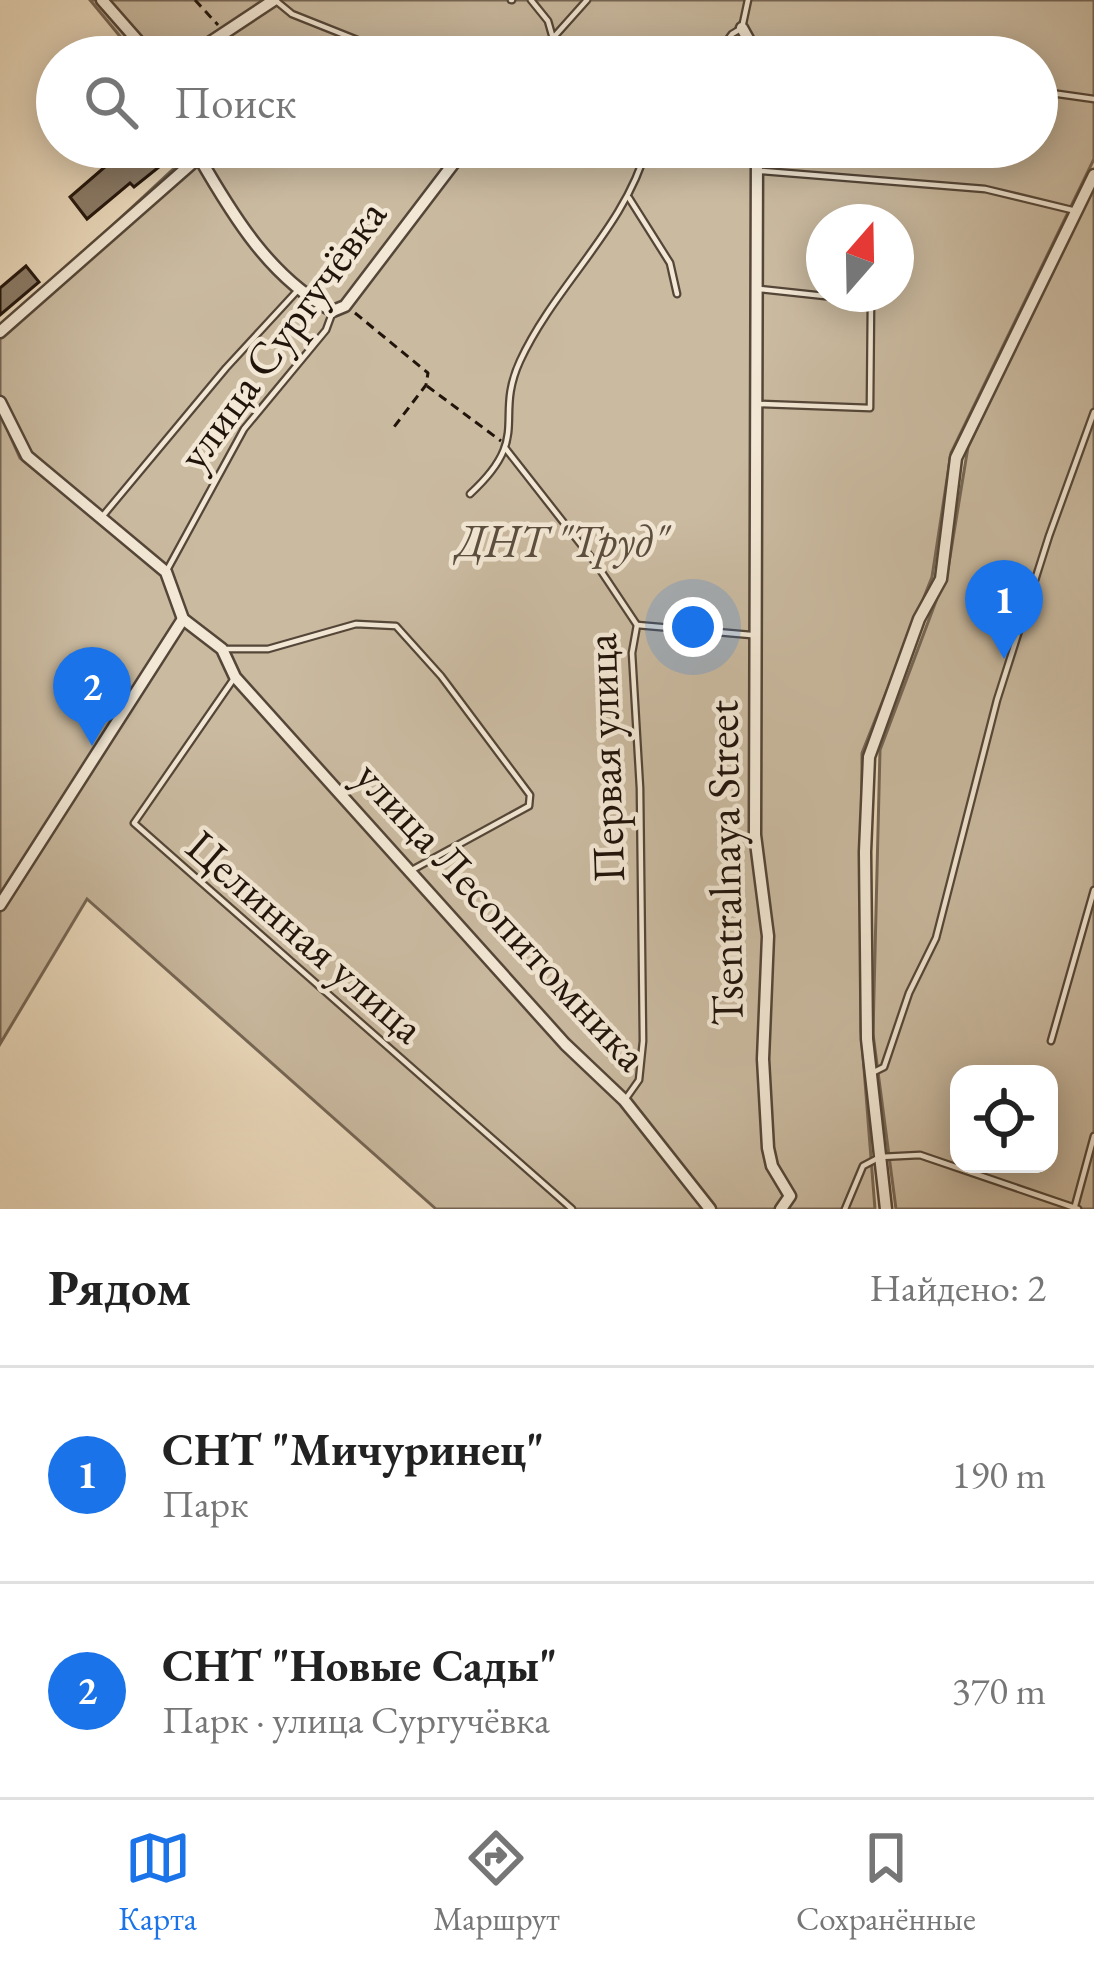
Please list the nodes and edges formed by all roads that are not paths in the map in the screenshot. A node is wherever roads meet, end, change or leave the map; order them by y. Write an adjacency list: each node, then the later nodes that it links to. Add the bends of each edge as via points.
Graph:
1 (102, 0): 7 (street)
2 (274, 0): 8 (street); 9 (lane)
3 (531, 0): 10 (lane)
4 (587, 0): 10 (lane)
5 (748, 0): 6 (lane)
6 (742, 28): 11 (lane); 12 (street)
7 (134, 36)
8 (216, 36)
9 (347, 36)
10 (552, 36)
11 (731, 36)
12 (747, 36)
13 (1058, 94): 14 (lane)
14 (1094, 99)
15 (181, 168): 28 (street)
16 (208, 168): 24 (street, via 246,236)
17 (450, 168): 27 (street, улица Сургучёвка)
18 (639, 168): 22 (lane)
19 (758, 168): 20 (street, Tsentralnaya Street)
20 (758, 171): 23 (lane, via 985,189); 25 (street, Tsentralnaya Street)
21 (1094, 175): 23 (street)
22 (629, 198): 26 (lane, via 670,263); 32 (lane, via 518,366)
23 (1076, 211): 45 (street, via 956,458 940,578 868,757)
24 (300, 287): 27 (street); 34 (lane)
25 (759, 289): 30 (street, Tsentralnaya Street); 30 (lane, via 871,301 870,408)
26 (677, 294)
27 (339, 309): 35 (lane, улица Сургучёвка, via 230,450)
28 (0, 332)
29 (0, 402): 34 (street, via 26,456)
30 (759, 404): 38 (street, Tsentralnaya Street)
31 (1094, 412): 45 (lane, via 997,700 936,938 884,1067)
32 (507, 446): 33 (lane); 37 (lane, Первая улица)
33 (470, 494)
34 (100, 518): 35 (street)
35 (166, 572): 36 (street)
36 (183, 619): 39 (street); 43 (street)
37 (637, 625): 38 (lane); 46 (lane, Первая улица, via 643,1041 639,1080)
38 (756, 636): 51 (street, Tsentralnaya Street, via 755,835 768,936 763,1059 772,1166 790,1196)
39 (223, 649): 40 (street); 41 (lane, via 268,649 356,624 396,626 441,676 530,795 529,806)
40 (235, 677): 41 (street, улица Лесопитомника); 49 (lane, Целинная улица, via 134,823)
41 (412, 870): 46 (street, улица Лесопитомника)
42 (1094, 890): 44 (lane)
43 (0, 905)
44 (1051, 1041)
45 (871, 1073): 48 (street)
46 (624, 1100): 50 (street, улица Лесопитомника)
47 (1094, 1136): 54 (lane)
48 (880, 1157): 52 (lane, via 863,1166); 53 (street); 54 (lane, via 920,1155)
49 (572, 1209)
50 (710, 1209)
51 (781, 1209)
52 (845, 1209)
53 (886, 1209)
54 (1076, 1209)

